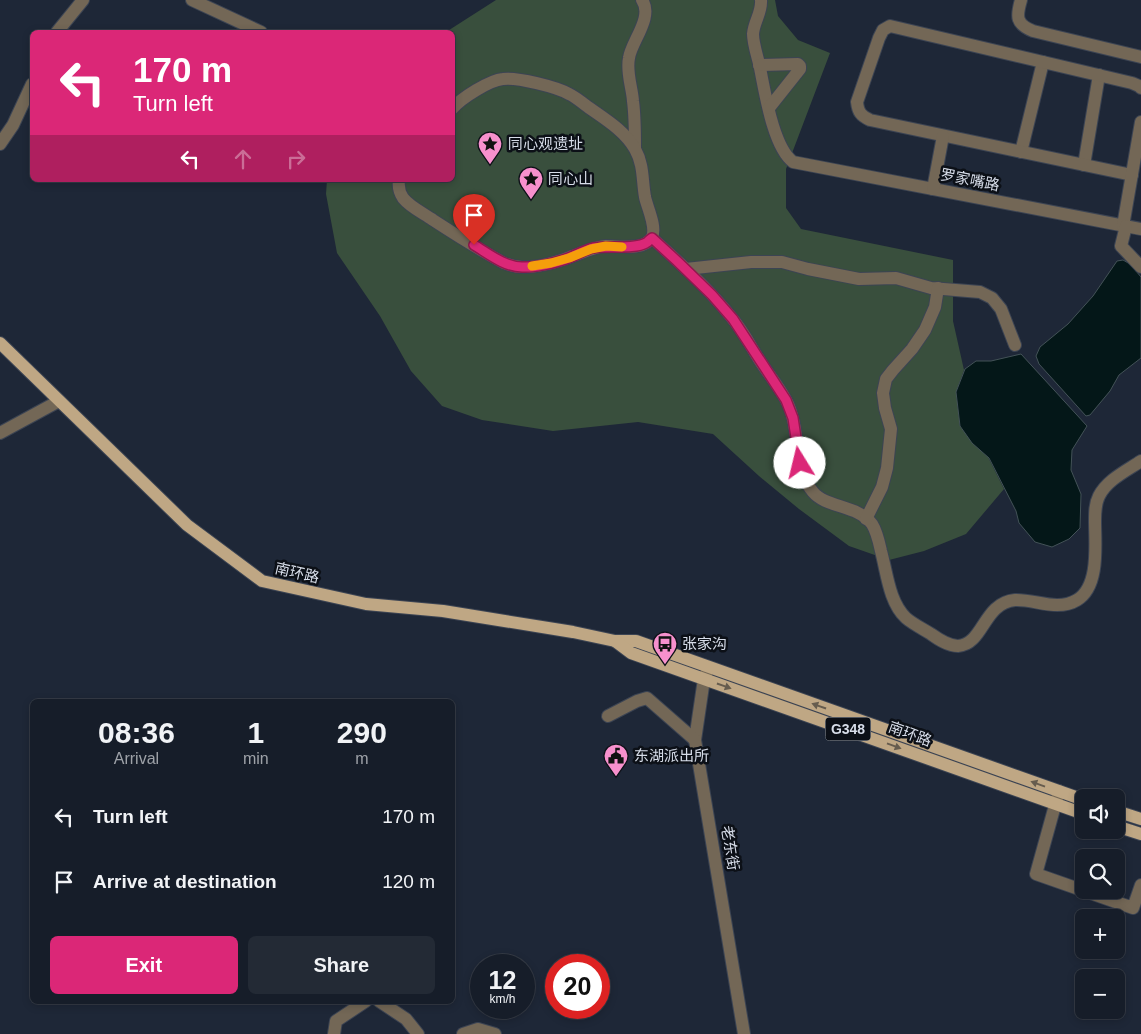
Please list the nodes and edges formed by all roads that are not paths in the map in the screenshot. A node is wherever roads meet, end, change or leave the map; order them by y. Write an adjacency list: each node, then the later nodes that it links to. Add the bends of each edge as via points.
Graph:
1 (83, 0): 6 (street)
2 (192, 0): 7 (street)
3 (642, 0): 19 (street, via 645,3 645,20 629,58)
4 (761, 0): 10 (street, via 762,7 753,34)
5 (1021, 0): 8 (street, via 1018,20 1024,27)
6 (59, 30)
7 (257, 30)
8 (1141, 57)
9 (1043, 62): 11 (street); 17 (street, via 890,26 883,30 857,102 858,110 870,120); 20 (street)
10 (759, 65): 15 (street); 15 (street, via 800,66)
11 (1099, 76): 13 (street); 21 (street)
12 (30, 88): 18 (street)
13 (1141, 88)
14 (455, 106): 19 (street, via 493,81 502,79 548,86 569,94 606,120)
15 (768, 108): 24 (street, 罗家嘴路, via 786,155 793,162)
16 (1141, 122): 22 (street)
17 (943, 136): 20 (street); 24 (street)
18 (0, 144)
19 (635, 148): 27 (street, via 654,230)
20 (1021, 152): 21 (street)
21 (1084, 165): 22 (street)
22 (1132, 175): 25 (street)
23 (399, 182): 27 (street, via 398,190 411,206 506,264 523,267 551,263 591,249 634,246)
24 (932, 189): 25 (street, 罗家嘴路)
25 (1124, 226): 26 (street, 罗家嘴路); 28 (street, via 1121,246)
26 (1141, 229)
27 (652, 238): 29 (street)
28 (1141, 267)
29 (686, 269): 30 (street, via 782,262 859,279 896,278); 36 (street, via 733,319 786,400 793,418 800,463 813,493)
30 (938, 288): 32 (street, via 980,292 992,298 1001,309); 36 (street, via 925,330 886,379 883,393 891,429 887,468 882,487)
31 (0, 342): 33 (main road, 南环路 / G348)
32 (1016, 345)
33 (59, 401): 34 (street); 37 (main road, 南环路 / G348, via 186,525 262,581 366,604 443,611 573,632 615,641 631,653)
34 (0, 433)
35 (1141, 462): 36 (street, via 1108,484 1095,506 1093,578 1087,591 1077,600 1064,604 1016,600 1002,603 994,609 976,636 957,646 943,642 901,613 890,589 877,534)
36 (866, 519)
37 (706, 673): 39 (street, 老东街); 40 (main road, 南环路 / G348)
38 (608, 716): 39 (street, via 647,698)
39 (695, 740): 54 (street, 老东街)
40 (1057, 797): 41 (main road, 南环路 / G348); 42 (main road, 南环路 / G348); 47 (street, via 1036,874 1133,908)
41 (1075, 799)
42 (1075, 808)
43 (1125, 814): 44 (main road)
44 (1141, 819)
45 (1125, 829): 46 (main road)
46 (1141, 834)
47 (1141, 885)
48 (362, 1004): 50 (street, via 336,1021)
49 (384, 1004): 51 (street, via 406,1019)
50 (334, 1034)
51 (418, 1034)
52 (463, 1034): 53 (street, via 478,1029)
53 (494, 1034)
54 (744, 1034)

